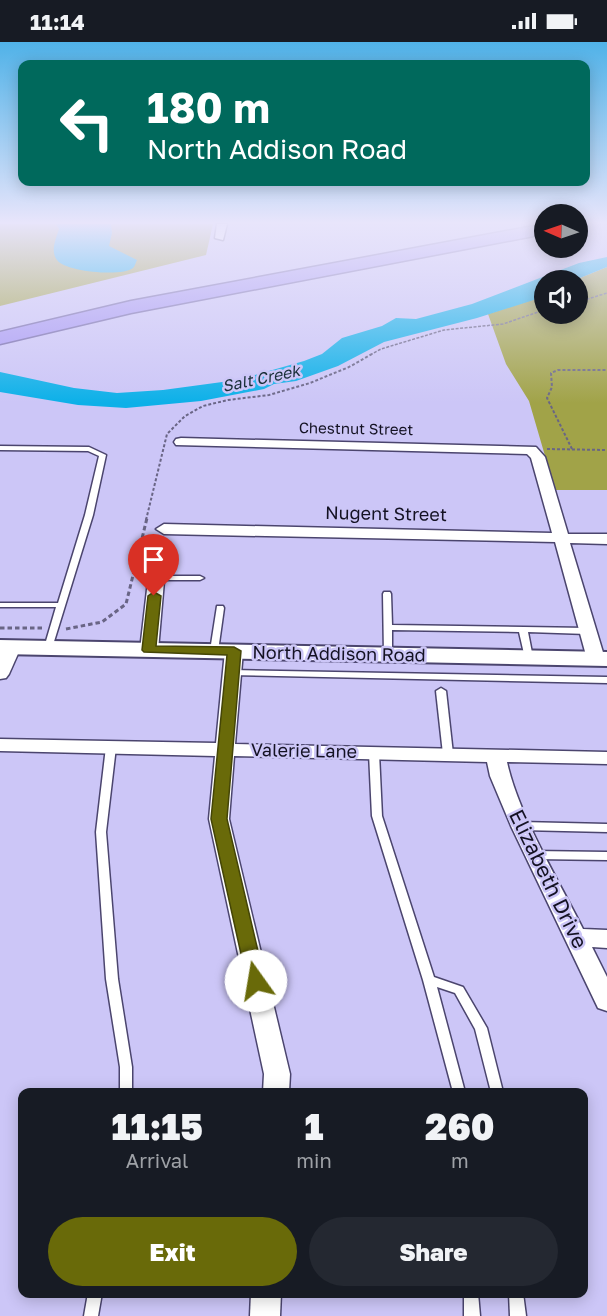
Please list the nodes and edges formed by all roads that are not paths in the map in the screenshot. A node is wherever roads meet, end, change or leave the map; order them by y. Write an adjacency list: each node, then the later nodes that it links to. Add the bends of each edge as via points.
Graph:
1 (166, 283): 3 (highway)
2 (256, 283): 4 (highway)
3 (0, 322)
4 (0, 338)
5 (181, 442): 8 (street, Chestnut Street, via 531,450 538,457)
6 (0, 448): 14 (lane, via 89,450 103,455 89,515)
7 (164, 529): 8 (street, Nugent Street)
8 (561, 538): 9 (street, Nugent Street); 18 (street)
9 (607, 539)
10 (200, 578): 11 (lane)
11 (156, 581): 21 (street)
12 (387, 594): 16 (lane)
13 (0, 605): 14 (lane)
14 (60, 605): 20 (lane)
15 (220, 608): 22 (lane)
16 (388, 627): 17 (lane); 23 (lane)
17 (523, 629): 18 (lane); 24 (lane)
18 (588, 631): 25 (street)
19 (6, 647): 20 (street, North Addison Road); 27 (street)
20 (48, 648): 21 (street, North Addison Road)
21 (149, 650): 22 (street, North Addison Road)
22 (224, 651): 23 (street, North Addison Road); 26 (street)
23 (388, 655): 24 (street, North Addison Road)
24 (529, 658): 25 (street, North Addison Road)
25 (601, 659)
26 (232, 673): 28 (lane); 32 (street)
27 (0, 674)
28 (607, 680)
29 (441, 691): 34 (lane)
30 (0, 745): 31 (street, Valerie Lane)
31 (111, 747): 32 (street, Valerie Lane); 45 (lane, via 101,832 112,979)
32 (225, 750): 33 (street, Valerie Lane); 46 (street, via 219,819 277,1074)
33 (374, 753): 34 (street, Valerie Lane); 43 (lane, via 377,816)
34 (448, 754): 35 (street, Valerie Lane)
35 (496, 756): 36 (street, Valerie Lane); 37 (street, Elizabeth Drive)
36 (607, 758)
37 (521, 826): 38 (lane); 39 (street, Elizabeth Drive)
38 (607, 828)
39 (534, 855): 40 (lane); 41 (street, Elizabeth Drive)
40 (607, 856)
41 (576, 938): 42 (street); 44 (street, Elizabeth Drive)
42 (607, 939)
43 (429, 980): 47 (lane); 48 (lane, via 459,990 481,1028)
44 (607, 1000)
45 (126, 1088)
46 (276, 1088)
47 (458, 1088)
48 (496, 1088)
49 (94, 1298): 53 (lane)
50 (266, 1298): 54 (street)
51 (471, 1298): 55 (lane)
52 (516, 1298): 56 (lane)
53 (91, 1316)
54 (264, 1316)
55 (472, 1316)
56 (518, 1316)

